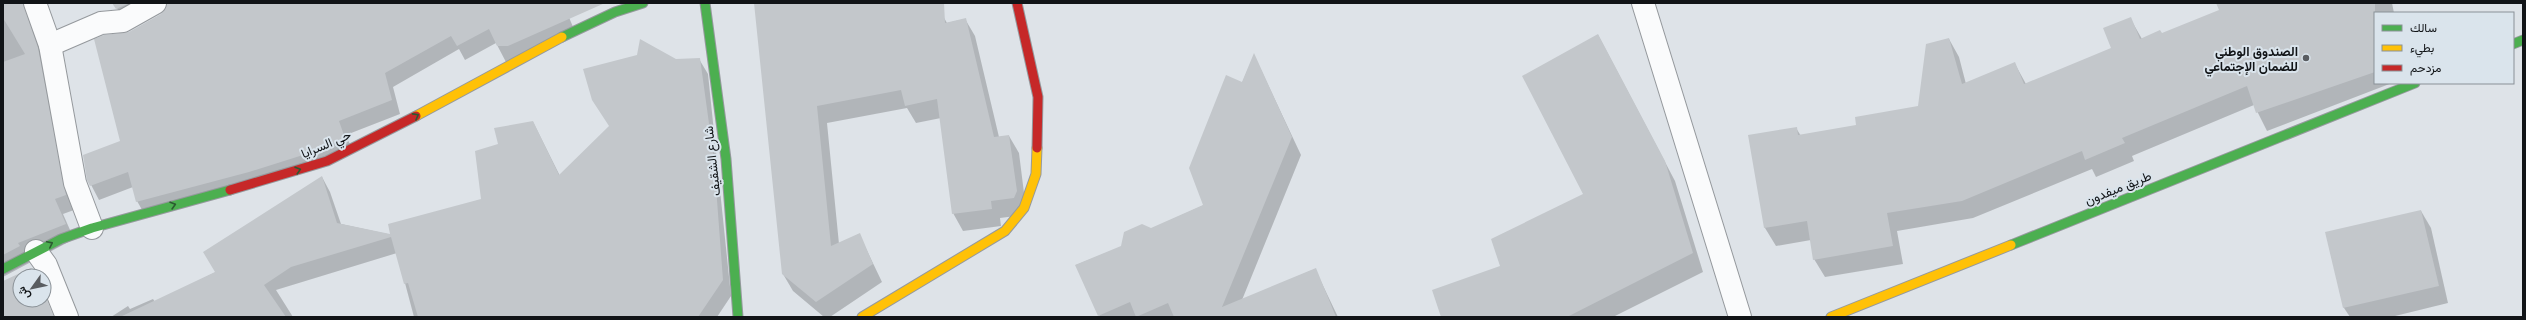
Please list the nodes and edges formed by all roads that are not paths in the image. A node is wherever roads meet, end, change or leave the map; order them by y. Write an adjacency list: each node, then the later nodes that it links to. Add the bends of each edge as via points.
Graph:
1 (35, 3): 7 (street)
2 (155, 3): 7 (street, via 123,21 100,23)
3 (643, 3): 9 (street, حي السرايا, one-way to 3, via 327,161 569,33 615,12)
4 (705, 3): 13 (street, شارع الشقيف, via 726,159)
5 (1017, 3): 14 (street, via 1038,97 1036,174 1024,208 1005,231)
6 (1644, 3): 15 (street)
7 (50, 46): 9 (street, via 75,183)
8 (2413, 84): 16 (street, طريق ميفدون)
9 (92, 228): 10 (street, حي السرايا, one-way to 9)
10 (36, 251): 11 (street, حي السرايا); 12 (street, via 46,265)
11 (3, 269)
12 (66, 317)
13 (738, 317)
14 (862, 317)
15 (1740, 317)
16 (1831, 317)

